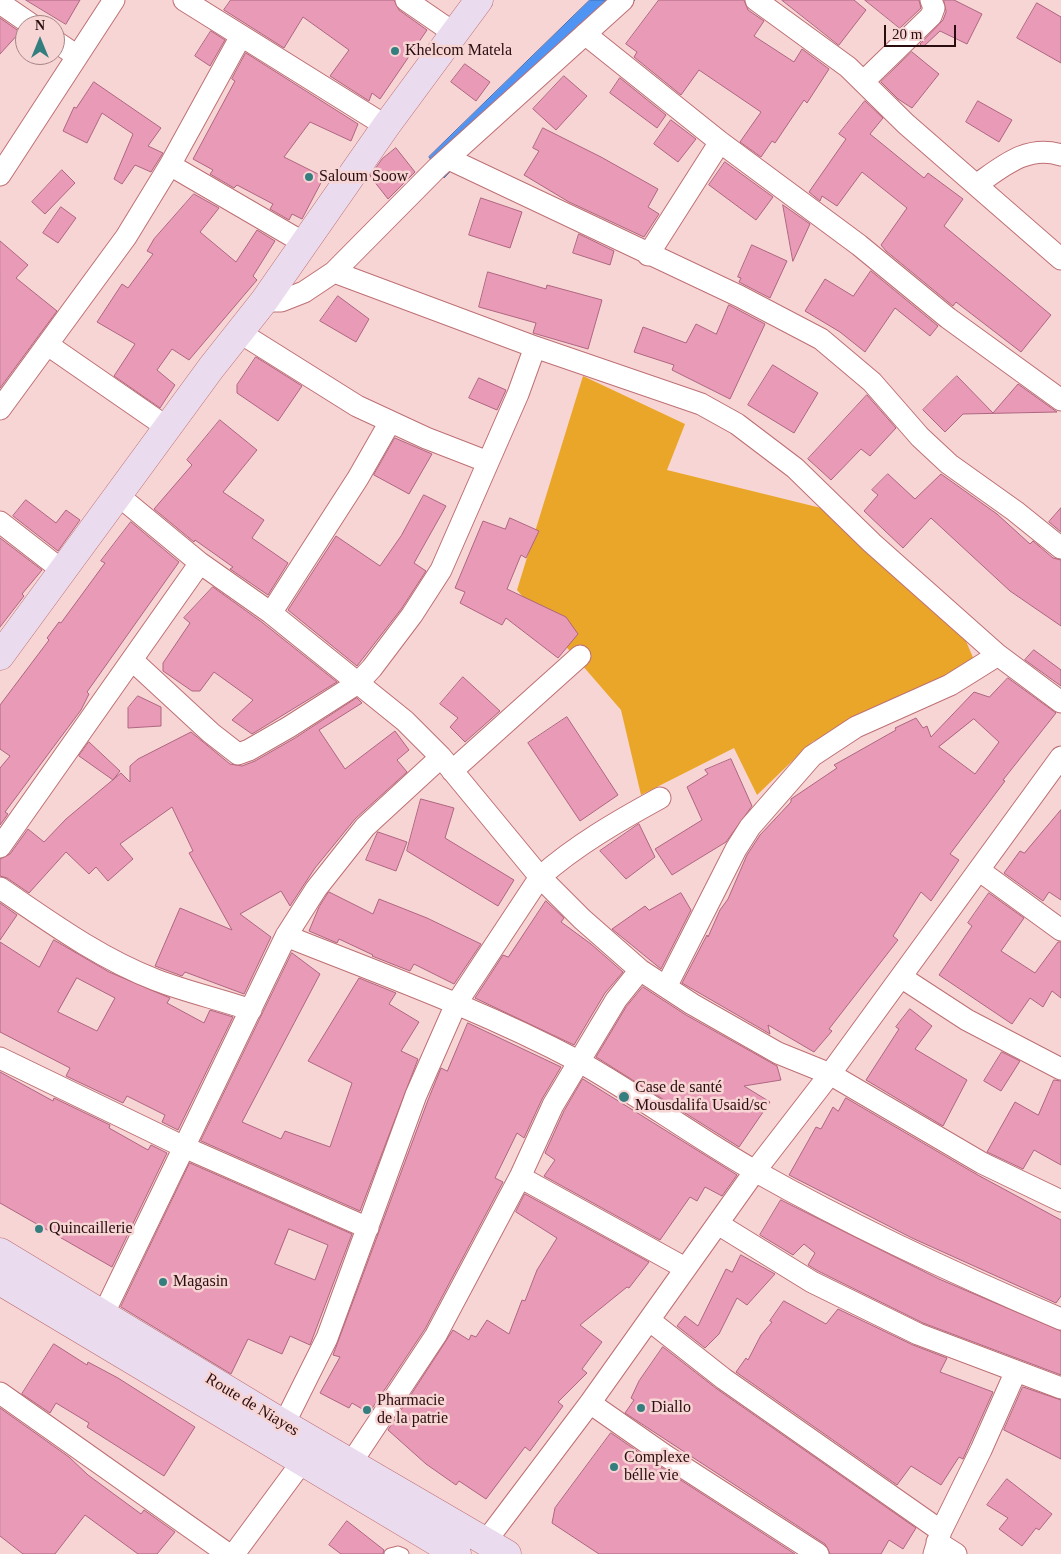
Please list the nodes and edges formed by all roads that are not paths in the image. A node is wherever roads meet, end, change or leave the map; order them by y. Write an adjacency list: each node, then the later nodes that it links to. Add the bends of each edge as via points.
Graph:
1 (114, 0): 14 (street)
2 (184, 0): 12 (street)
3 (406, 0): 10 (street)
4 (480, 0): 10 (main road)
5 (623, 0): 11 (street)
6 (756, 0): 15 (street, via 848,67)
7 (931, 0): 15 (street, via 934,8 931,16)
8 (0, 3): 9 (street)
9 (17, 15)
10 (454, 33): 16 (main road)
11 (586, 34): 17 (street); 19 (street, via 503,106)
12 (241, 36): 16 (street); 20 (street)
13 (65, 48): 14 (street)
14 (77, 56): 21 (street)
15 (863, 82): 22 (street)
16 (386, 126): 23 (main road)
17 (720, 142): 24 (street); 31 (street, via 859,245 948,318)
18 (1061, 155): 22 (street, via 1031,152 1010,161)
19 (449, 159): 24 (street); 26 (street)
20 (170, 165): 23 (street); 29 (street, via 126,237)
21 (0, 175)
22 (976, 186): 25 (street)
23 (304, 243): 27 (main road)
24 (648, 255): 38 (street, via 739,296 821,339 872,382 948,464)
25 (1061, 259)
26 (334, 272): 27 (street, via 304,292 281,300); 30 (street)
27 (264, 300): 28 (main road)
28 (240, 332): 33 (street, via 320,384); 34 (main road)
29 (48, 345): 32 (street); 34 (street)
30 (534, 347): 35 (street, via 518,394); 42 (street, via 700,404 737,424 795,468 872,543)
31 (1061, 400)
32 (0, 409)
33 (390, 422): 35 (street); 41 (street)
34 (168, 428): 36 (main road)
35 (488, 462): 46 (street, via 441,570)
36 (119, 496): 39 (street); 40 (main road)
37 (0, 522): 40 (street)
38 (1061, 548)
39 (200, 563): 41 (street); 45 (street)
40 (63, 571): 43 (main road)
41 (271, 613): 46 (street)
42 (998, 655): 47 (street); 60 (street, via 950,685 856,727 812,756 750,827 736,849)
43 (0, 656)
44 (580, 656): 49 (street)
45 (132, 660): 46 (street, via 238,754 289,727); 52 (street)
46 (358, 683): 49 (street, via 405,721)
47 (1061, 702)
48 (1061, 757): 50 (street)
49 (446, 764): 54 (street); 57 (street, via 365,827 321,882)
50 (1054, 779): 53 (street)
51 (660, 798): 54 (street, via 587,841)
52 (0, 847)
53 (980, 871): 56 (street); 59 (street)
54 (540, 877): 58 (street); 61 (street)
55 (0, 888): 62 (street, via 65,933 132,969 172,986)
56 (1061, 930)
57 (286, 936): 61 (street); 62 (street)
58 (640, 970): 60 (street); 64 (street, via 616,1000)
59 (901, 977): 65 (street, via 967,1020); 66 (street)
60 (666, 987): 66 (street, via 778,1053)
61 (456, 1004): 64 (street); 72 (street, via 416,1095)
62 (251, 1010): 67 (street)
63 (0, 1058): 67 (street)
64 (578, 1062): 68 (street); 69 (street, via 553,1106)
65 (1061, 1069)
66 (830, 1074): 68 (street); 70 (street, via 982,1163)
67 (184, 1147): 72 (street); 76 (street)
68 (754, 1171): 71 (street); 77 (street, via 929,1260)
69 (520, 1177): 74 (street); 85 (street, via 436,1335)
70 (1061, 1201)
71 (718, 1224): 74 (street); 79 (street, via 812,1282 857,1305 918,1334)
72 (368, 1228): 83 (street, via 326,1338)
73 (0, 1252): 76 (main road, Route de Niayes)
74 (685, 1268): 78 (street)
75 (0, 1281): 84 (main road, Route de Niayes)
76 (103, 1315): 83 (main road, Route de Niayes)
77 (1061, 1319)
78 (649, 1320): 82 (street); 86 (street)
79 (1016, 1371): 80 (street); 86 (street)
80 (1061, 1388)
81 (0, 1393): 88 (street)
82 (590, 1404): 87 (street); 93 (street)
83 (284, 1424): 85 (main road, Route de Niayes)
84 (302, 1462): 89 (street); 92 (main road, Route de Niayes)
85 (351, 1463): 87 (main road, Route de Niayes)
86 (937, 1542): 94 (street)
87 (489, 1550)
88 (228, 1554)
89 (234, 1554)
90 (390, 1554): 91 (lane)
91 (403, 1554)
92 (457, 1554)
93 (818, 1554)
94 (956, 1554)

